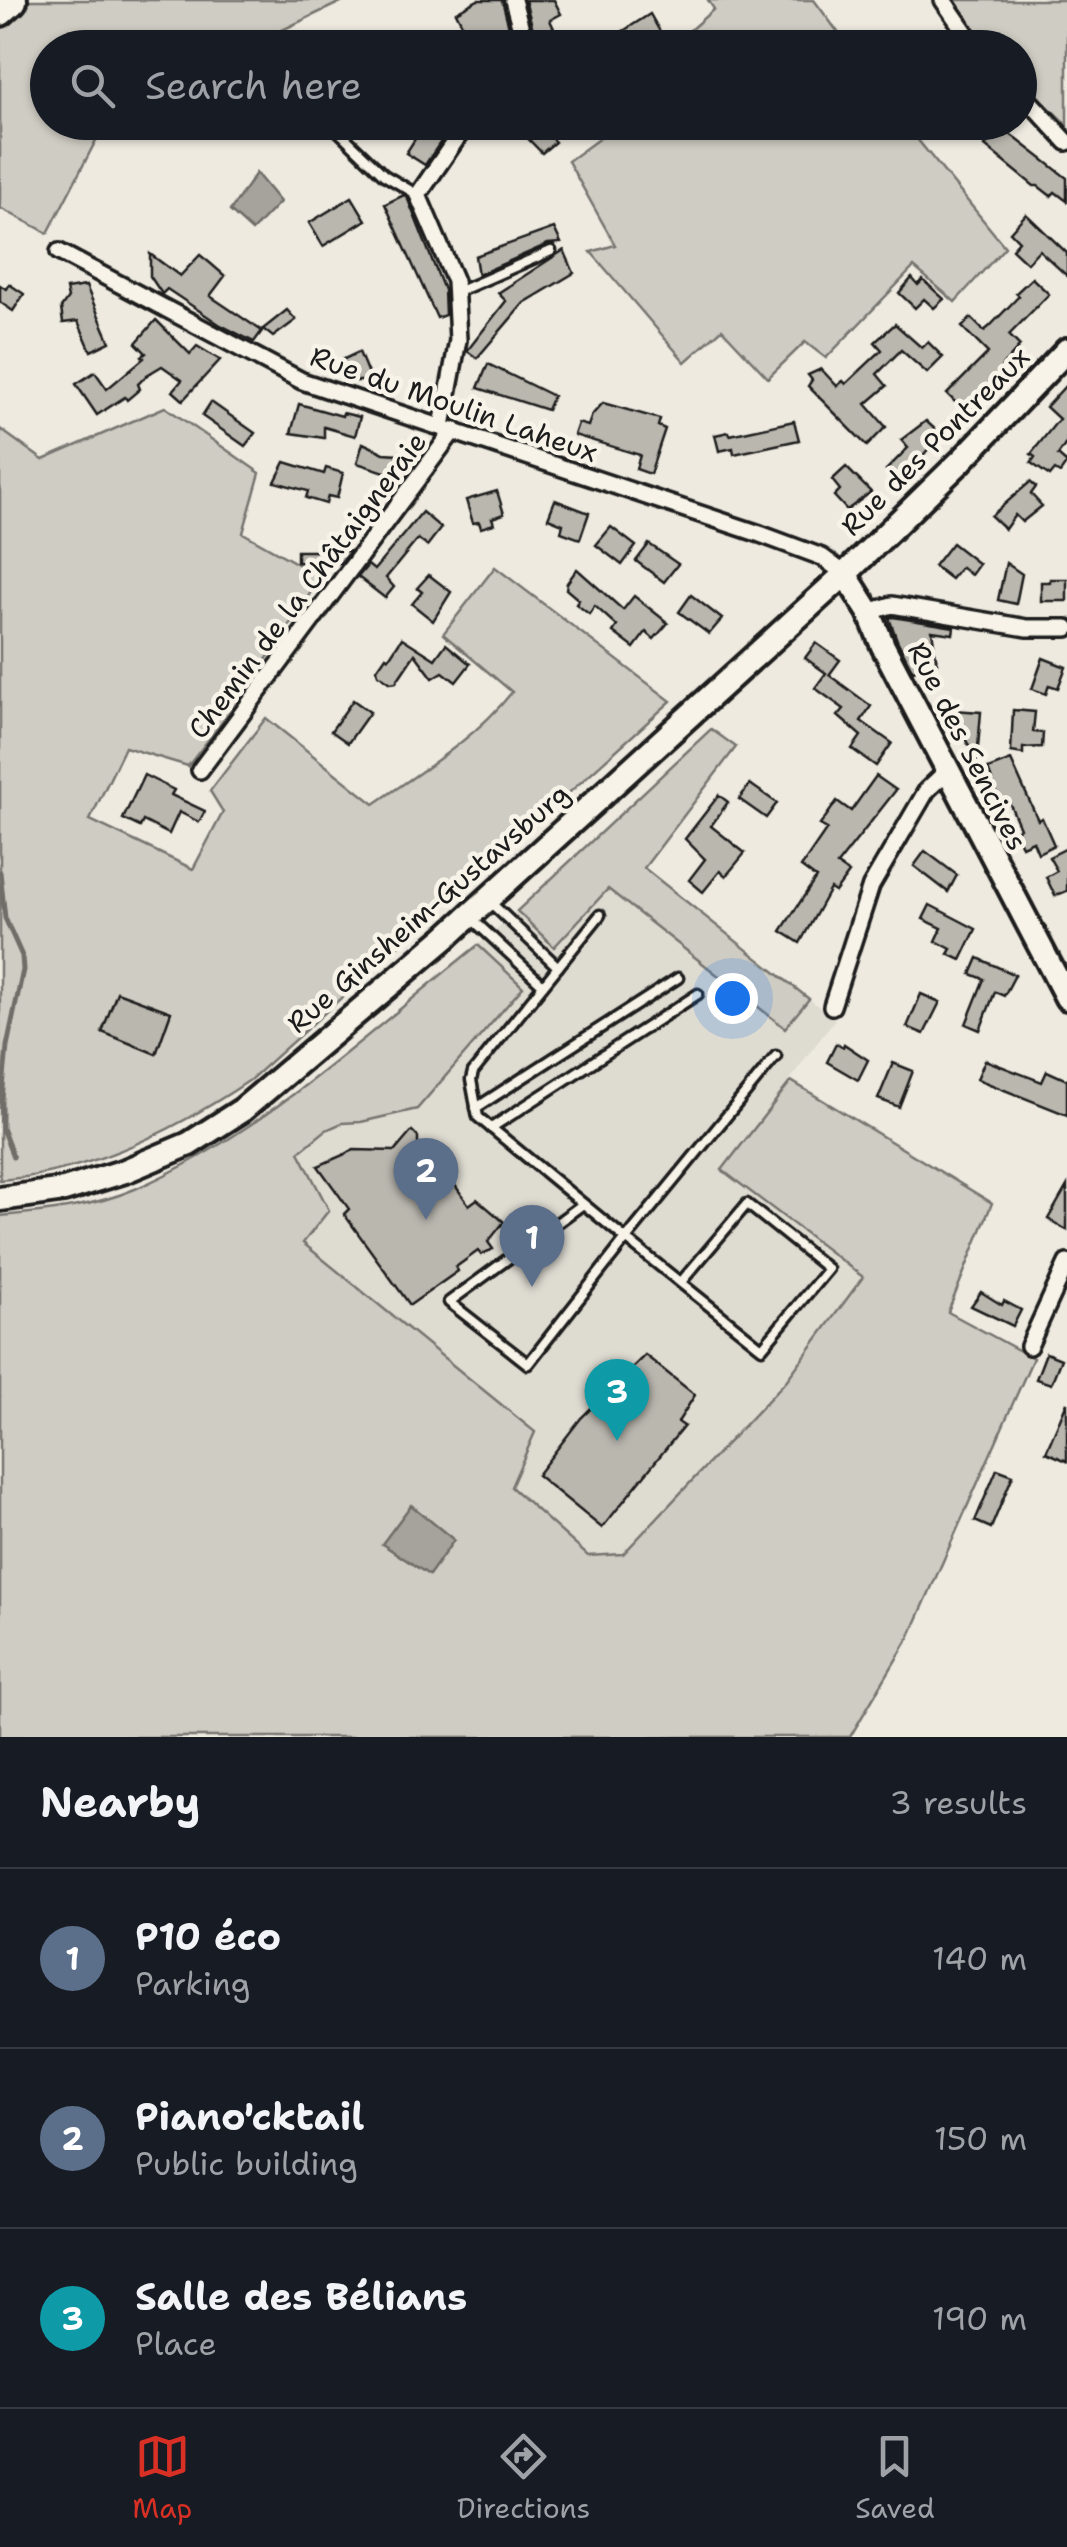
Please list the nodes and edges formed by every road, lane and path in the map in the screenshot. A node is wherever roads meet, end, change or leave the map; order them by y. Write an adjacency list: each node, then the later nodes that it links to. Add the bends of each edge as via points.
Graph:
1 (11, 0): 4 (highway)
2 (513, 0): 5 (street)
3 (942, 0): 6 (street)
4 (0, 10)
5 (521, 30)
6 (963, 30)
7 (1037, 109): 10 (street)
8 (347, 140): 11 (lane, via 384,176)
9 (456, 140): 11 (street)
10 (1067, 142)
11 (418, 195): 14 (street)
12 (551, 251): 14 (lane)
13 (59, 252): 16 (street, Rue du Moulin Laheux, via 302,381)
14 (456, 293): 16 (street)
15 (1067, 350): 17 (street, Rue des Pontreaux)
16 (448, 428): 17 (street, Rue du Moulin Laheux, via 760,534); 20 (street, Chemin de la Châtaigneraie)
17 (845, 574): 18 (street, Rue des Sencives); 22 (street, Rue Ginsheim-Gustavsburg)
18 (869, 612): 19 (street, via 892,605 1027,628); 21 (street, Rue des Sencives)
19 (1067, 628)
20 (200, 770)
21 (948, 770): 29 (street, Rue des Sencives); 30 (street, via 928,790 871,886)
22 (487, 899): 24 (street, Rue Ginsheim-Gustavsburg); 25 (lane)
23 (600, 915): 25 (lane)
24 (468, 916): 27 (lane); 34 (street, Rue Ginsheim-Gustavsburg, via 210,1131 91,1183)
25 (558, 967): 27 (lane)
26 (678, 978): 32 (lane)
27 (543, 986): 32 (lane, via 473,1072)
28 (698, 994): 33 (lane)
29 (1067, 998)
30 (832, 1006)
31 (776, 1056): 36 (lane)
32 (476, 1108): 33 (lane)
33 (491, 1128): 35 (lane)
34 (0, 1200)
35 (583, 1204): 36 (lane); 36 (lane, via 449,1302 528,1364)
36 (626, 1239): 38 (lane)
37 (1067, 1263): 39 (street)
38 (681, 1282): 38 (lane, via 762,1348 828,1269 747,1204)
39 (1029, 1346)

